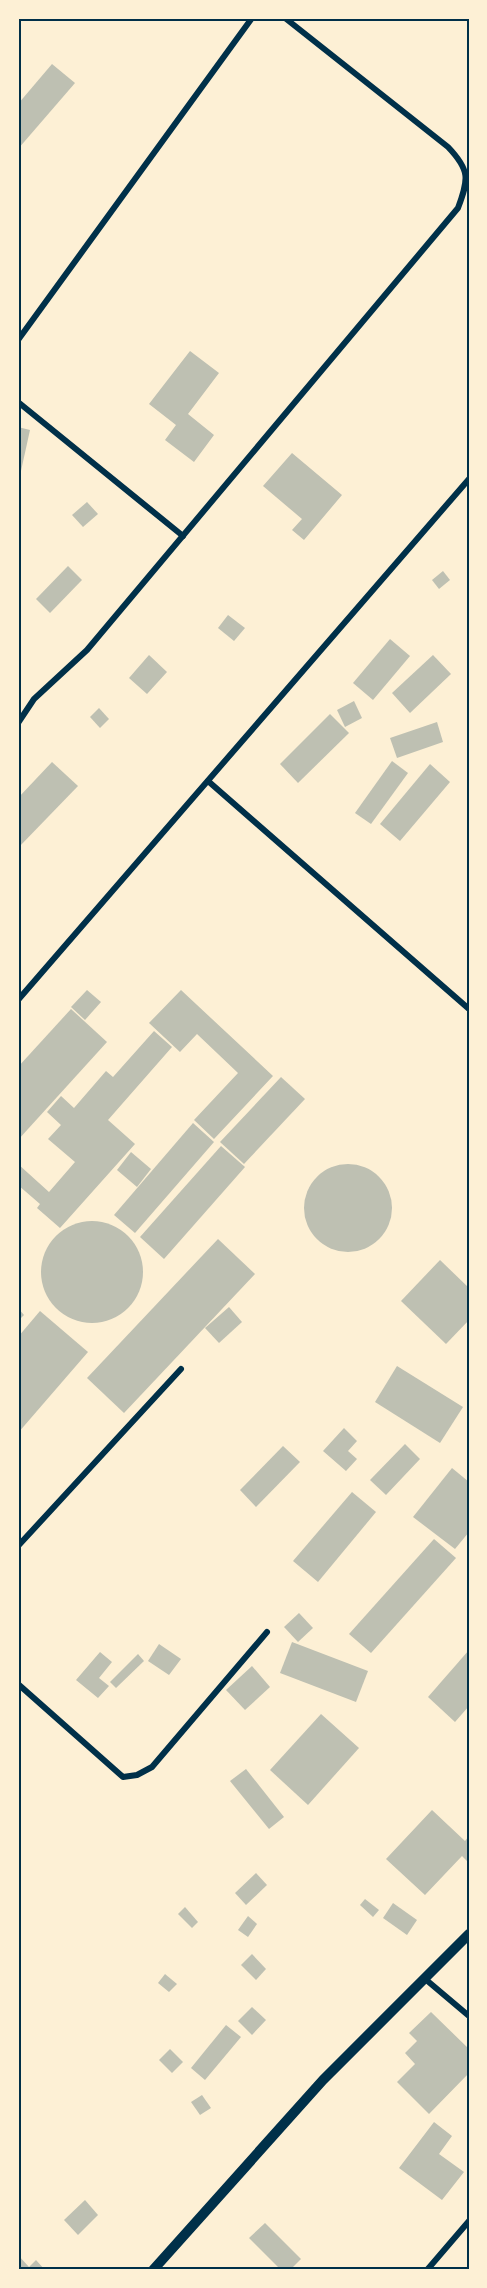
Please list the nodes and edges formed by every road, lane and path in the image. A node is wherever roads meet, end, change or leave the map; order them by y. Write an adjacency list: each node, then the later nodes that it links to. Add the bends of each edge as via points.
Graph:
1 (252, 18): 3 (street)
2 (285, 18): 6 (street, via 448,147 461,160 467,184 458,208)
3 (18, 340)
4 (18, 402): 6 (street)
5 (469, 479): 8 (street)
6 (183, 536): 7 (street, via 87,650 34,699)
7 (18, 723)
8 (208, 781): 9 (street); 10 (street)
9 (18, 1000)
10 (469, 1009)
11 (181, 1369): 12 (street)
12 (18, 1546)
13 (267, 1632): 14 (street, via 152,1767 137,1775 123,1777)
14 (18, 1684)
15 (469, 1934): 16 (street)
16 (424, 1978): 17 (street); 19 (street, via 322,2080)
17 (469, 2016)
18 (469, 2221): 20 (street)
19 (153, 2270)
20 (427, 2270)

